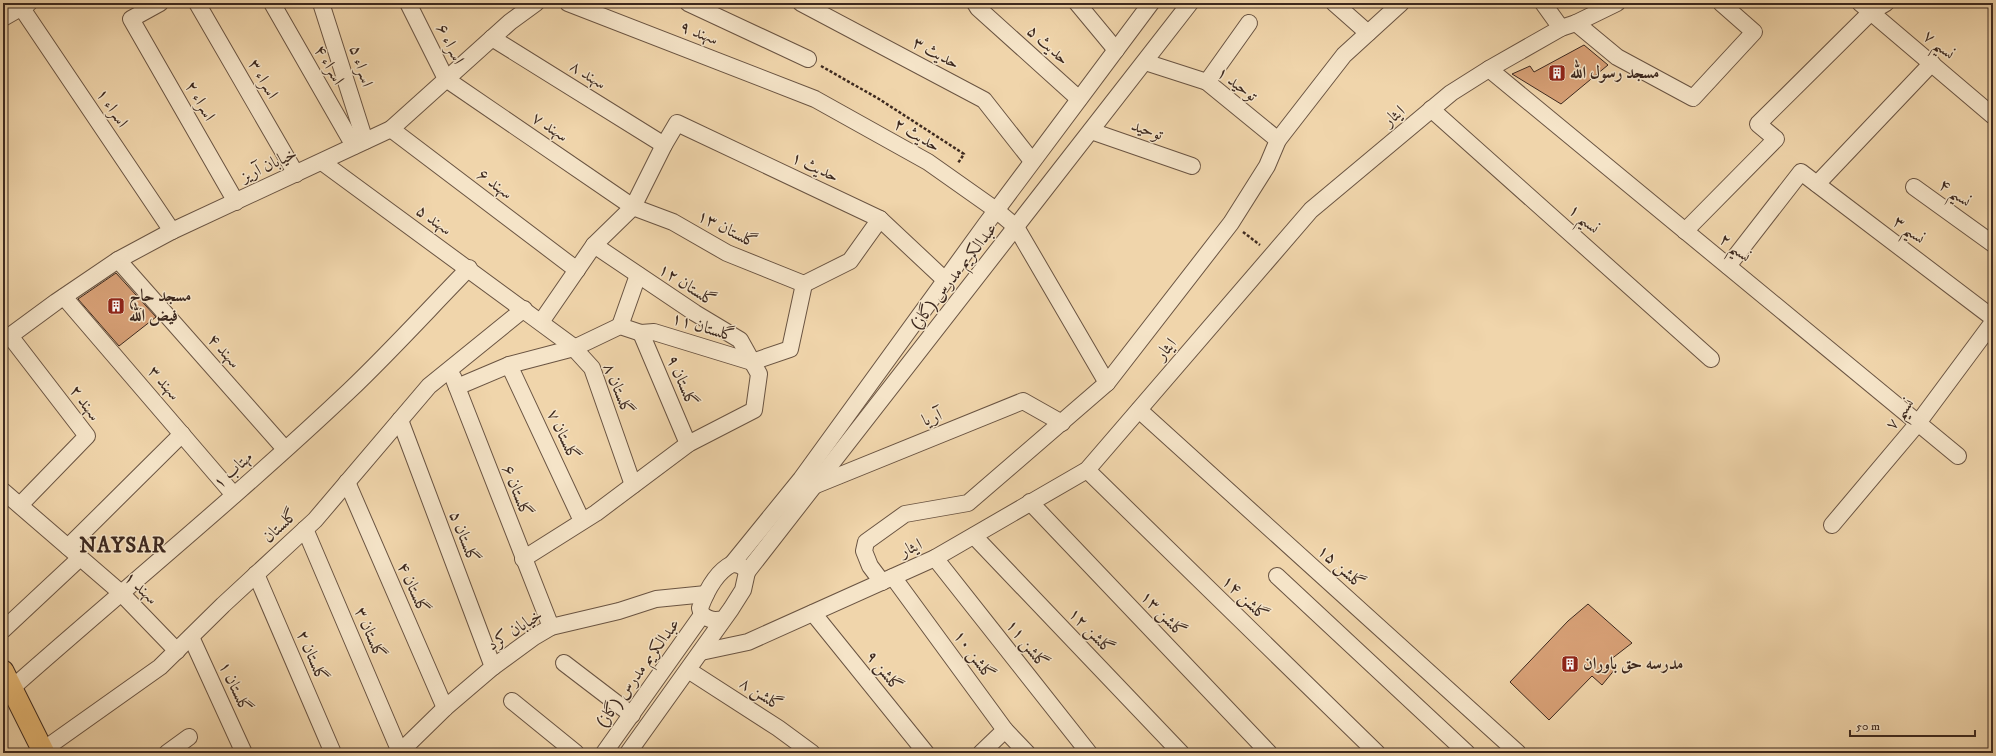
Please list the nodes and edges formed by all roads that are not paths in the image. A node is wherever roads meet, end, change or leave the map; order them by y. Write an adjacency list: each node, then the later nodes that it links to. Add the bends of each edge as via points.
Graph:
1 (160, 3): 49 (street, اسراء ۲, via 132,19)
2 (197, 3): 46 (street, اسراء ۳)
3 (272, 3): 41 (street, اسراء ۴)
4 (321, 3): 41 (street, اسراء ۵)
5 (408, 3): 32 (street, اسراء ۶)
6 (536, 3): 26 (street, خیابان آریز)
7 (568, 3): 34 (street, سهند ۹)
8 (688, 3): 28 (street)
9 (801, 3): 43 (street, حدیث ۳, via 984,100)
10 (1077, 3): 27 (street)
11 (1151, 3): 27 (street, عبدالکریم مدرس (گاز))
12 (1190, 3): 29 (street, عبدالکریم مدرس (گاز))
13 (1334, 3): 25 (street)
14 (1401, 3): 25 (street, گلشن ۱۰)
15 (1544, 3): 24 (street)
16 (1617, 3): 24 (street, ایثار)
17 (1721, 3): 24 (street, via 1754,32 1693,98 1617,57)
18 (1886, 3): 21 (street)
19 (25, 5): 22 (street); 54 (street, اسراء ۱)
20 (973, 5): 35 (street, حدیث ۵)
21 (1866, 8): 30 (street, نسیم ۷); 55 (street, via 1758,124 1776,139)
22 (3, 18)
23 (1249, 23): 33 (street)
24 (1569, 26): 31 (street, ایثار)
25 (1368, 33): 40 (street, گلشن ۱۰, via 1344,55)
26 (492, 38): 32 (street, خیابان آریز); 42 (street, سهند ۸)
27 (1116, 50): 35 (street, عبدالکریم مدرس (گاز))
28 (808, 59)
29 (1145, 62): 33 (street, توحید ۱); 39 (street, عبدالکریم مدرس (گاز))
30 (1932, 63): 37 (street, نسیم ۷); 47 (street)
31 (1488, 69): 36 (street, ایثار); 55 (street, نسیم ۲)
32 (446, 79): 38 (street, خیابان آریز); 50 (street, سهند ۷)
33 (1207, 82): 40 (street, توحید ۱)
34 (815, 99): 51 (street, حدیث ۲, via 928,162)
35 (1079, 99): 43 (street, عبدالکریم مدرس (گاز))
36 (1431, 109): 74 (street, نسیم ۱); 80 (street, ایثار, via 1311,210)
37 (1993, 116)
38 (391, 129): 41 (street, خیابان آریز); 61 (street, سهند ۶)
39 (1090, 131): 45 (street, توحید); 53 (street, عبدالکریم مدرس (گاز))
40 (1278, 140): 78 (street, گلشن ۱۰, via 1268,166 1231,223)
41 (359, 144): 44 (street, خیابان آریز)
42 (664, 145): 50 (street); 52 (street, حدیث ۱, via 677,122)
43 (1032, 161): 51 (street, عبدالکریم مدرس (گاز))
44 (322, 162): 46 (street, خیابان آریز); 60 (street, سهند ۵)
45 (1192, 166)
46 (296, 174): 49 (street, خیابان آریز)
47 (1817, 184): 59 (street, نسیم ۳, via 1801,172); 67 (street, نسیم ۳)
48 (1914, 187): 56 (street, نسیم ۴)
49 (236, 202): 54 (street, خیابان آریز)
50 (633, 207): 57 (street); 64 (street, گلستان ۱۳, via 673,222 727,253)
51 (996, 210): 53 (street, حدیث ۲); 63 (street, عبدالکریم مدرس (گاز))
52 (880, 219): 63 (street, حدیث ۱); 64 (street, via 850,261)
53 (1016, 227): 78 (street, حدیث ۲); 91 (street, عبدالکریم مدرس (گاز))
54 (172, 231): 58 (street, خیابان آریز)
55 (1685, 232): 59 (street, نسیم ۲)
56 (1993, 244)
57 (594, 245): 61 (street); 62 (street, گلستان ۱۲)
58 (118, 260): 65 (street, خیابان آریز); 86 (street, سهند ۴)
59 (1728, 266): 83 (street, نسیم ۲)
60 (469, 268): 66 (street, سهند ۵); 86 (street, مهتاب ۱, via 350,390)
61 (577, 270): 68 (street)
62 (638, 275): 70 (street); 75 (street, گلستان ۱۲, via 740,340)
63 (945, 280): 104 (street, عبدالکریم مدرس (گاز), via 801,479)
64 (804, 284): 75 (street, via 790,349)
65 (64, 297): 72 (street, خیابان آریز); 84 (street, سهند ۳)
66 (524, 309): 68 (street, گلستان ۸); 77 (street, گلستان)
67 (1993, 318)
68 (541, 322): 73 (street, گلستان ۸)
69 (1993, 322): 83 (street, نسیم ۷)
70 (620, 326): 71 (street, گلستان ۱۱); 73 (street)
71 (641, 333): 75 (street, گلستان ۱۱, via 654,332); 85 (street, گلستان ۹)
72 (7, 338): 95 (street, سهند ۲, via 87,436)
73 (574, 348): 76 (street); 90 (street, گلستان ۸, via 592,368)
74 (1711, 359)
75 (752, 362): 85 (street, گلستان ۱۲, via 759,374 754,410)
76 (509, 365): 79 (street); 96 (street, گلستان ۷)
77 (450, 368): 79 (street, گلستان ۶); 81 (street, گلستان, via 429,386)
78 (1107, 383): 82 (street, گلشن ۱۰)
79 (457, 387): 103 (street, گلستان ۶)
80 (1139, 410): 88 (street, ایثار); 145 (street, گلشن ۱۵)
81 (400, 420): 89 (street, گلستان); 120 (street, گلستان ۵)
82 (1062, 423): 91 (street, آریا, via 1023,401); 108 (street, گلشن ۱۰, via 968,503 905,514 866,542 864,551 870,566)
83 (1918, 423): 87 (street, نسیم ۲); 97 (street, نسیم ۷)
84 (182, 434): 93 (street, سهند ۳); 100 (street)
85 (688, 444): 90 (street)
86 (285, 449): 93 (street, مهتاب ۱)
87 (1958, 456)
88 (1087, 470): 94 (street, ایثار); 143 (street, گلشن ۱۴)
89 (346, 482): 98 (street, گلستان); 124 (street, گلستان ۴)
90 (633, 485): 96 (street)
91 (814, 486): 105 (street, عبدالکریم مدرس (گاز))
92 (3, 492): 95 (street, سهند ۱)
93 (234, 495): 109 (street, مهتاب ۱)
94 (1030, 502): 99 (street, ایثار); 142 (street, گلشن ۱۳)
95 (20, 505): 100 (street, سهند ۱)
96 (582, 521): 103 (street)
97 (1832, 525)
98 (305, 529): 106 (street, گلستان); 129 (street, گلستان ۳)
99 (974, 536): 102 (street, ایثار); 141 (street, گلشن ۱۲)
100 (68, 547): 101 (street, سهند ۱)
101 (80, 558): 109 (street, سهند ۱); 115 (street)
102 (935, 558): 108 (street, ایثار); 140 (street, گلشن ۱۱)
103 (523, 559): 114 (street, گلستان ۶)
104 (732, 564): 105 (street, via 743,566); 110 (street, عبدالکریم مدرس (گاز), via 720,573)
105 (747, 572): 113 (street, via 743,590)
106 (256, 574): 116 (street, گلستان); 132 (street, گلستان ۲)
107 (1277, 576): 144 (street)
108 (888, 579): 111 (street, ایثار); 126 (street, گلشن ۱۰)
109 (120, 592): 117 (street, سهند ۱); 122 (street, مهتاب ۱)
110 (706, 594): 112 (street, عبدالکریم مدرس (گاز), via 700,608); 114 (street, خیابان کرد, via 656,599 619,611)
111 (813, 613): 118 (street, ایثار, via 748,642); 137 (street, گلشن ۹)
112 (702, 615): 113 (street, via 716,621); 125 (street, عبدالکریم مدرس (گاز))
113 (723, 619): 118 (street)
114 (550, 627): 120 (street, خیابان کرد)
115 (3, 630)
116 (191, 637): 117 (street, گلستان); 131 (street, گلستان ۱)
117 (177, 651): 128 (street, گلستان, via 160,667)
118 (701, 652): 121 (street)
119 (564, 663): 125 (street)
120 (493, 667): 124 (street, خیابان کرد)
121 (688, 670): 135 (street); 136 (street, گلشن ۸)
122 (7, 680): 128 (main road)
123 (512, 702): 133 (street)
124 (445, 708): 129 (street, خیابان کرد)
125 (632, 715): 134 (street, عبدالکریم مدرس (گاز))
126 (1005, 730): 138 (street); 139 (street, گلشن ۱۰)
127 (189, 737): 130 (street)
128 (43, 752)
129 (399, 752)
130 (167, 753)
131 (244, 753)
132 (333, 753)
133 (576, 753)
134 (604, 753)
135 (628, 753)
136 (812, 753)
137 (926, 753)
138 (981, 753)
139 (1027, 753)
140 (1089, 753)
141 (1181, 753)
142 (1269, 753)
143 (1377, 753)
144 (1467, 753)
145 (1518, 753)

